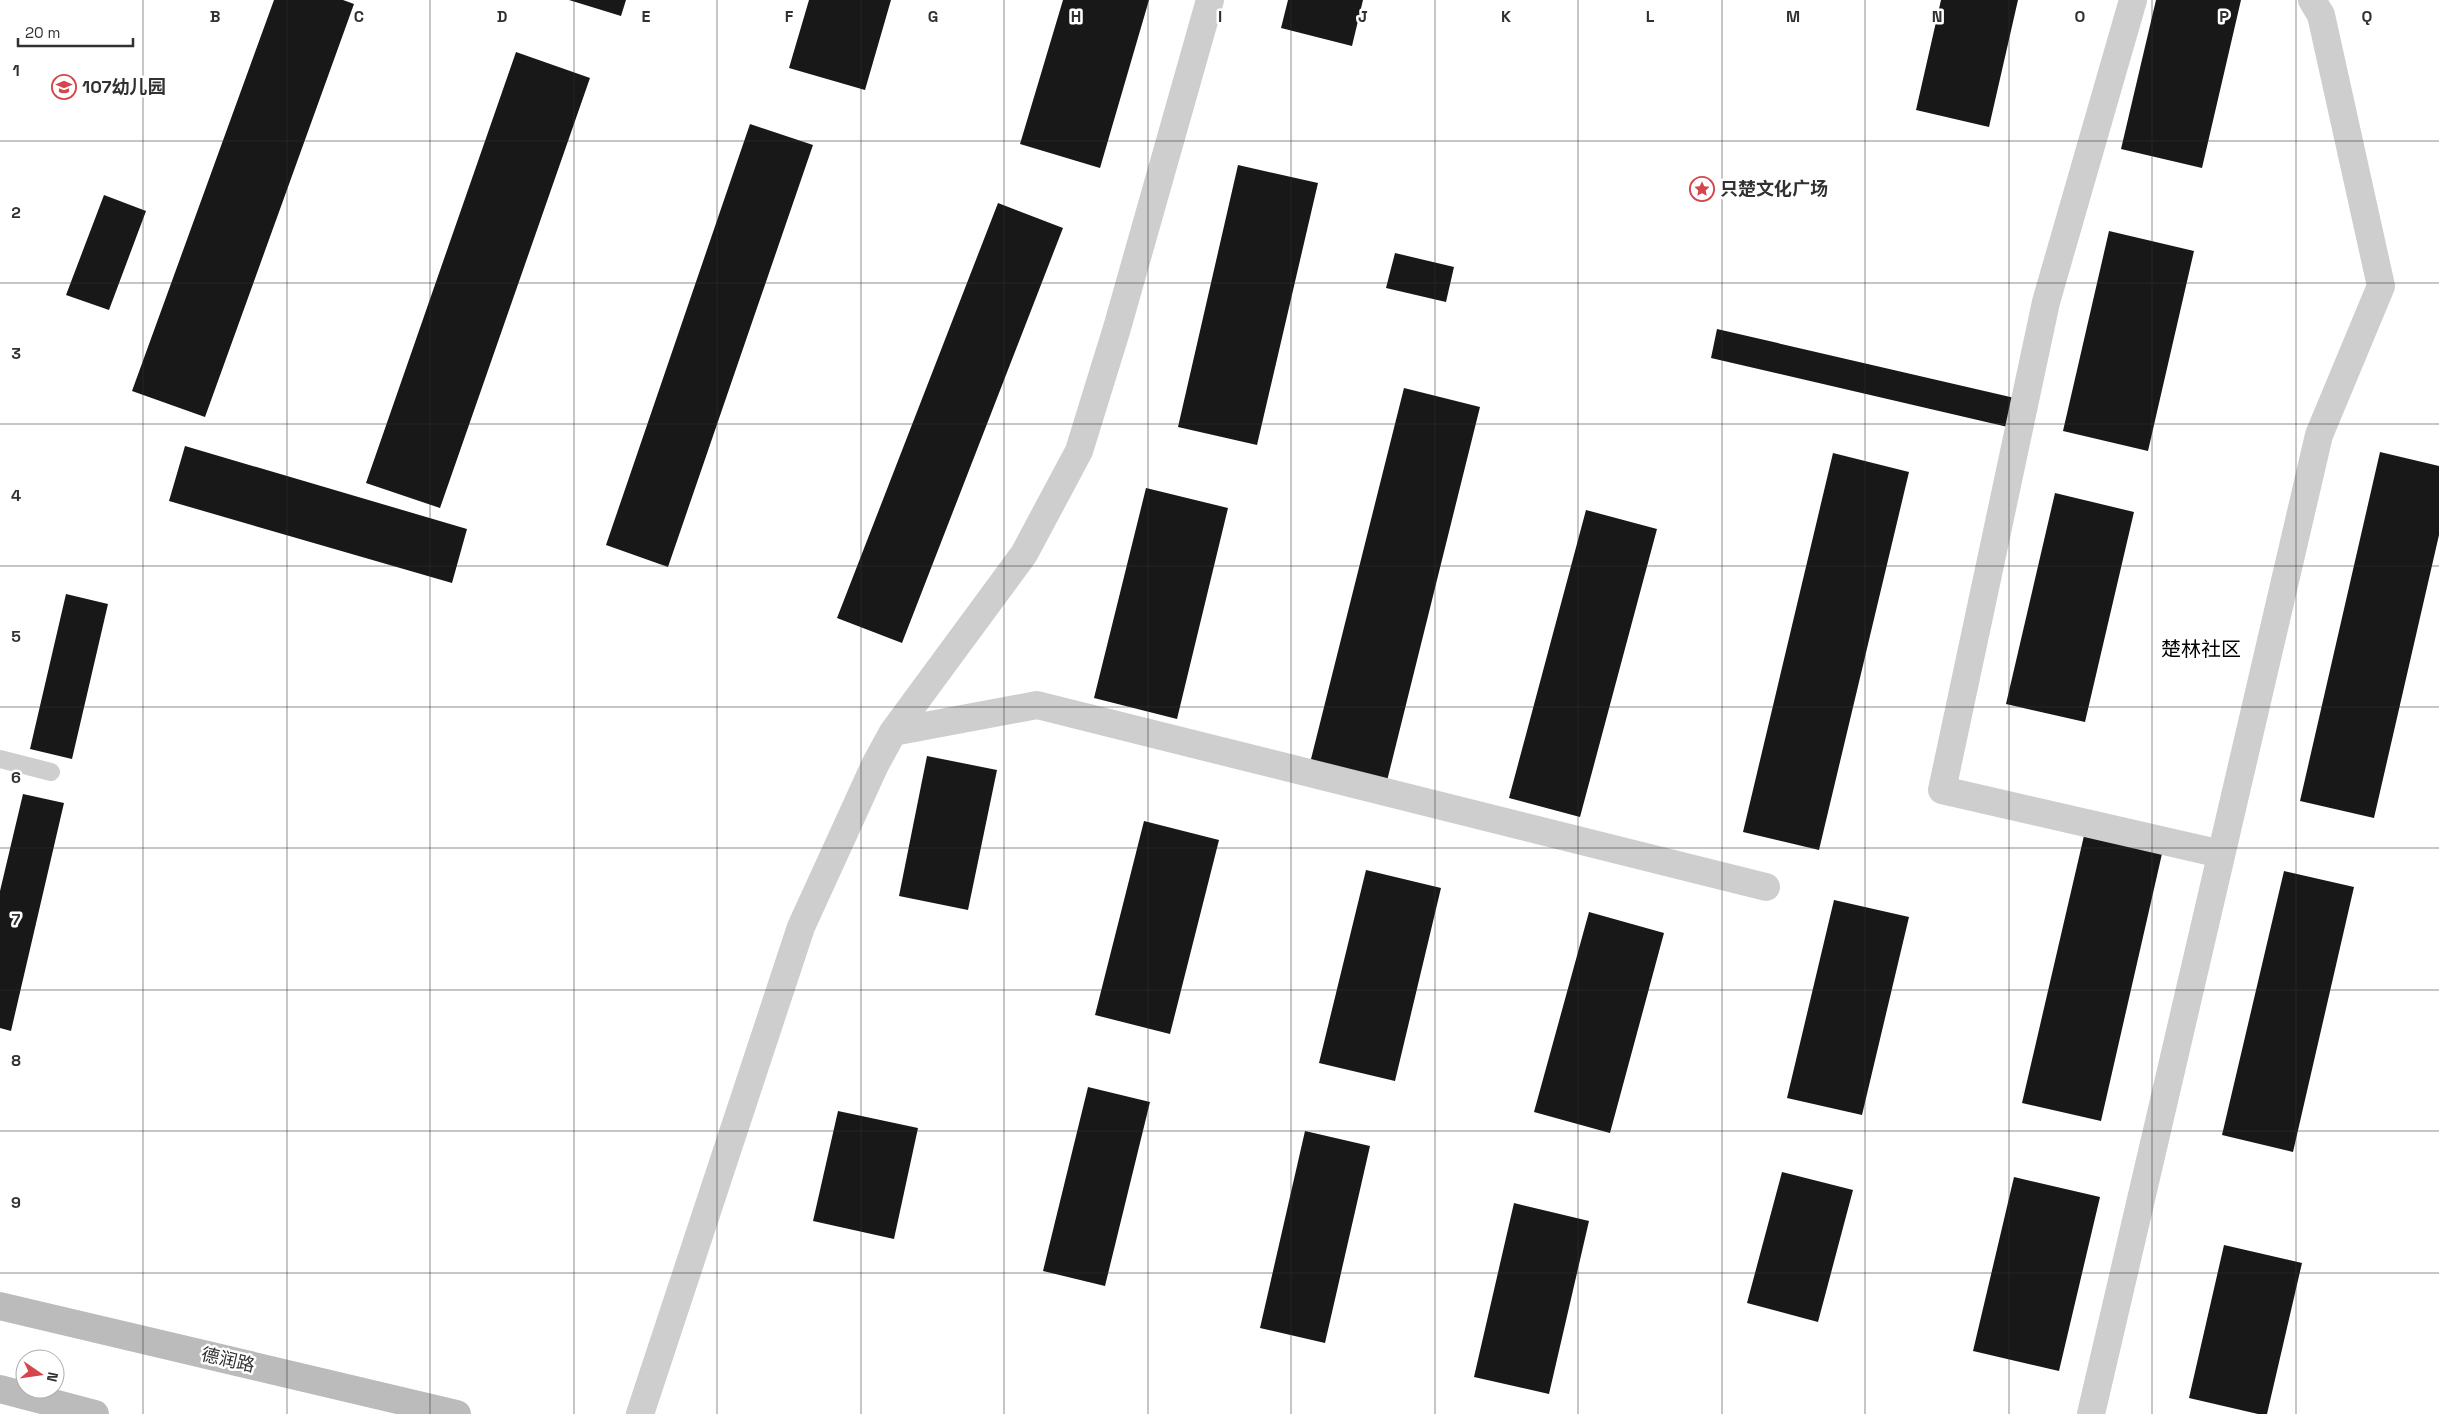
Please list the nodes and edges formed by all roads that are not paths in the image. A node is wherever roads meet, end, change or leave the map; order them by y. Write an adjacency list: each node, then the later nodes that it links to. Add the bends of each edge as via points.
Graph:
1 (1210, 0): 4 (street, via 1079,451 1024,554)
2 (2133, 0): 7 (street, via 2046,302 1942,790)
3 (2312, 0): 7 (street, via 2321,15 2381,286 2319,435)
4 (893, 732): 8 (street, via 1037,705); 13 (street, via 800,927)
5 (0, 759): 6 (lane)
6 (51, 772)
7 (2221, 854): 14 (street)
8 (1766, 887)
9 (0, 1306): 12 (main road, 德润路)
10 (0, 1389): 11 (main road)
11 (95, 1414)
12 (456, 1414)
13 (640, 1414)
14 (2091, 1414)

